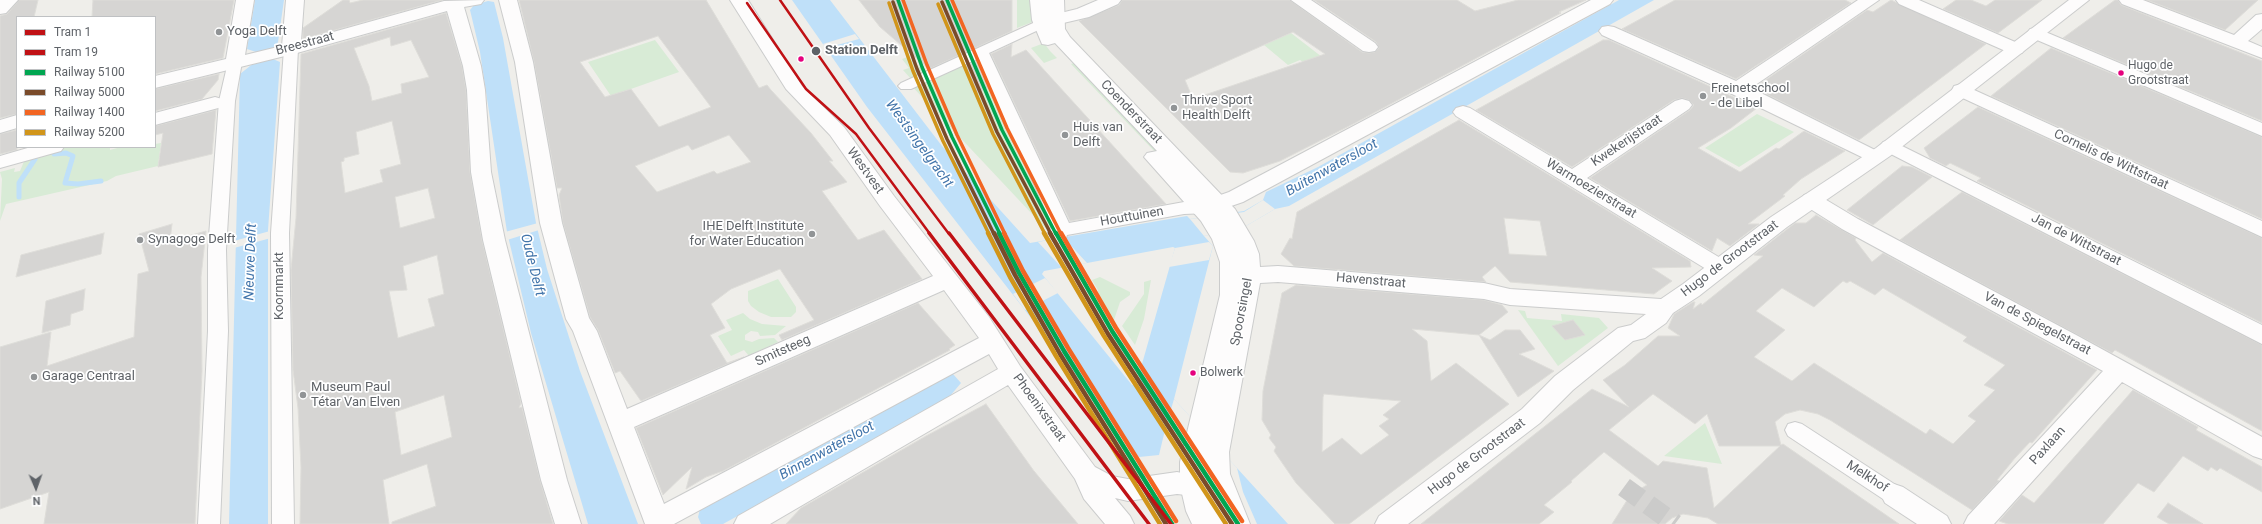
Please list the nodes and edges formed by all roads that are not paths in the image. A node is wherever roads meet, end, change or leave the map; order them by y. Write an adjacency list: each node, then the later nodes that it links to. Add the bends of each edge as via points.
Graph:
1 (9, 0): 16 (street)
2 (245, 0): 27 (street)
3 (295, 0): 24 (street)
4 (508, 0): 56 (street, via 524,62 552,223 578,319 585,331)
5 (739, 0): 48 (street, Westvest, via 795,89 837,131)
6 (1039, 0): 18 (street, Coenderstraat)
7 (1055, 0): 18 (street, Coenderstraat)
8 (1112, 0): 18 (street, via 1083,13)
9 (1300, 0): 22 (street)
10 (1870, 0): 30 (street)
11 (1905, 0): 23 (street)
12 (2080, 0): 20 (street, Hugo de Grootstraat)
13 (2128, 0): 21 (street)
14 (1597, 1): 44 (street, via 1249,190)
15 (467, 2): 24 (street, Breestraat); 68 (street, via 481,172 494,240 554,480)
16 (0, 9)
17 (2262, 19): 21 (street)
18 (1048, 21): 25 (street); 44 (street, Coenderstraat, via 1046,36 1063,62)
19 (1608, 31): 30 (street, Jan de Wittstraat)
20 (2036, 33): 23 (street, Hugo de Grootstraat); 38 (street)
21 (2236, 43): 26 (street)
22 (1369, 47)
23 (2016, 49): 31 (street, Hugo de Grootstraat)
24 (285, 50): 27 (street, Breestraat); 67 (street, Koornmarkt, via 280,233)
25 (981, 52): 29 (street, via 945,65); 44 (street, Houttuinen, via 1061,234 1184,208)
26 (2262, 53)
27 (242, 60): 28 (street, Breestraat); 32 (street)
28 (156, 82)
29 (906, 86)
30 (1737, 89): 40 (street, Jan de Wittstraat)
31 (1960, 90): 40 (street, Hugo de Grootstraat); 45 (street, Cornelis de Wittstraat)
32 (221, 102): 35 (street); 66 (street, via 217,250 218,330)
33 (1682, 105): 42 (street, Kwekerijstraat)
34 (1463, 112): 42 (street, Warmoezierstraat)
35 (156, 119)
36 (16, 121): 37 (street)
37 (0, 126)
38 (2262, 130)
39 (50, 148): 41 (street)
40 (1882, 152): 43 (street, Hugo de Grootstraat); 52 (street, Jan de Wittstraat)
41 (0, 162)
42 (1572, 178): 46 (street, Warmoezierstraat)
43 (1811, 200): 46 (street, Hugo de Grootstraat); 54 (street, Van de Spiegelstraat, via 1850,224)
44 (1219, 217): 47 (street, Spoorsingel, via 1248,254)
45 (2262, 230)
46 (1719, 267): 50 (street, Hugo de Grootstraat)
47 (1241, 276): 49 (street, Havenstraat, via 1278,274 1484,290 1510,297); 58 (street, Spoorsingel)
48 (947, 279): 53 (street, Westvest, via 981,323); 56 (street, Smitsteeg)
49 (1605, 304): 50 (street, Havenstraat); 51 (street)
50 (1665, 308): 51 (street, Hugo de Grootstraat, via 1658,317 1637,332)
51 (1626, 334): 72 (street, Hugo de Grootstraat, via 1564,383 1531,416)
52 (2262, 335)
53 (992, 342): 55 (street, Phoenixstraat); 65 (street)
54 (2119, 369): 59 (street, Van de Spiegelstraat); 74 (street, Paxlaan)
55 (1012, 372): 60 (street, Phoenixstraat); 69 (street)
56 (619, 423): 65 (street)
57 (1795, 430): 63 (street, Melkhof)
58 (1208, 437): 61 (street); 64 (street, via 1217,474)
59 (2262, 449)
60 (1086, 474): 62 (street, Phoenixstraat, via 1107,486); 70 (street, Phoenixstraat, via 1093,490)
61 (1193, 474): 62 (street, Phoenixstraat, via 1177,483); 64 (street, via 1219,516); 71 (street, via 1199,511)
62 (1134, 490): 70 (street, Phoenixstraat, via 1123,499 1120,510)
63 (1894, 495): 73 (street, Melkhof)
64 (1233, 517)
65 (657, 522)
66 (209, 524)
67 (283, 524)
68 (568, 524)
69 (747, 524)
70 (1122, 524)
71 (1205, 524)
72 (1388, 524)
73 (1938, 524)
74 (1977, 524)

